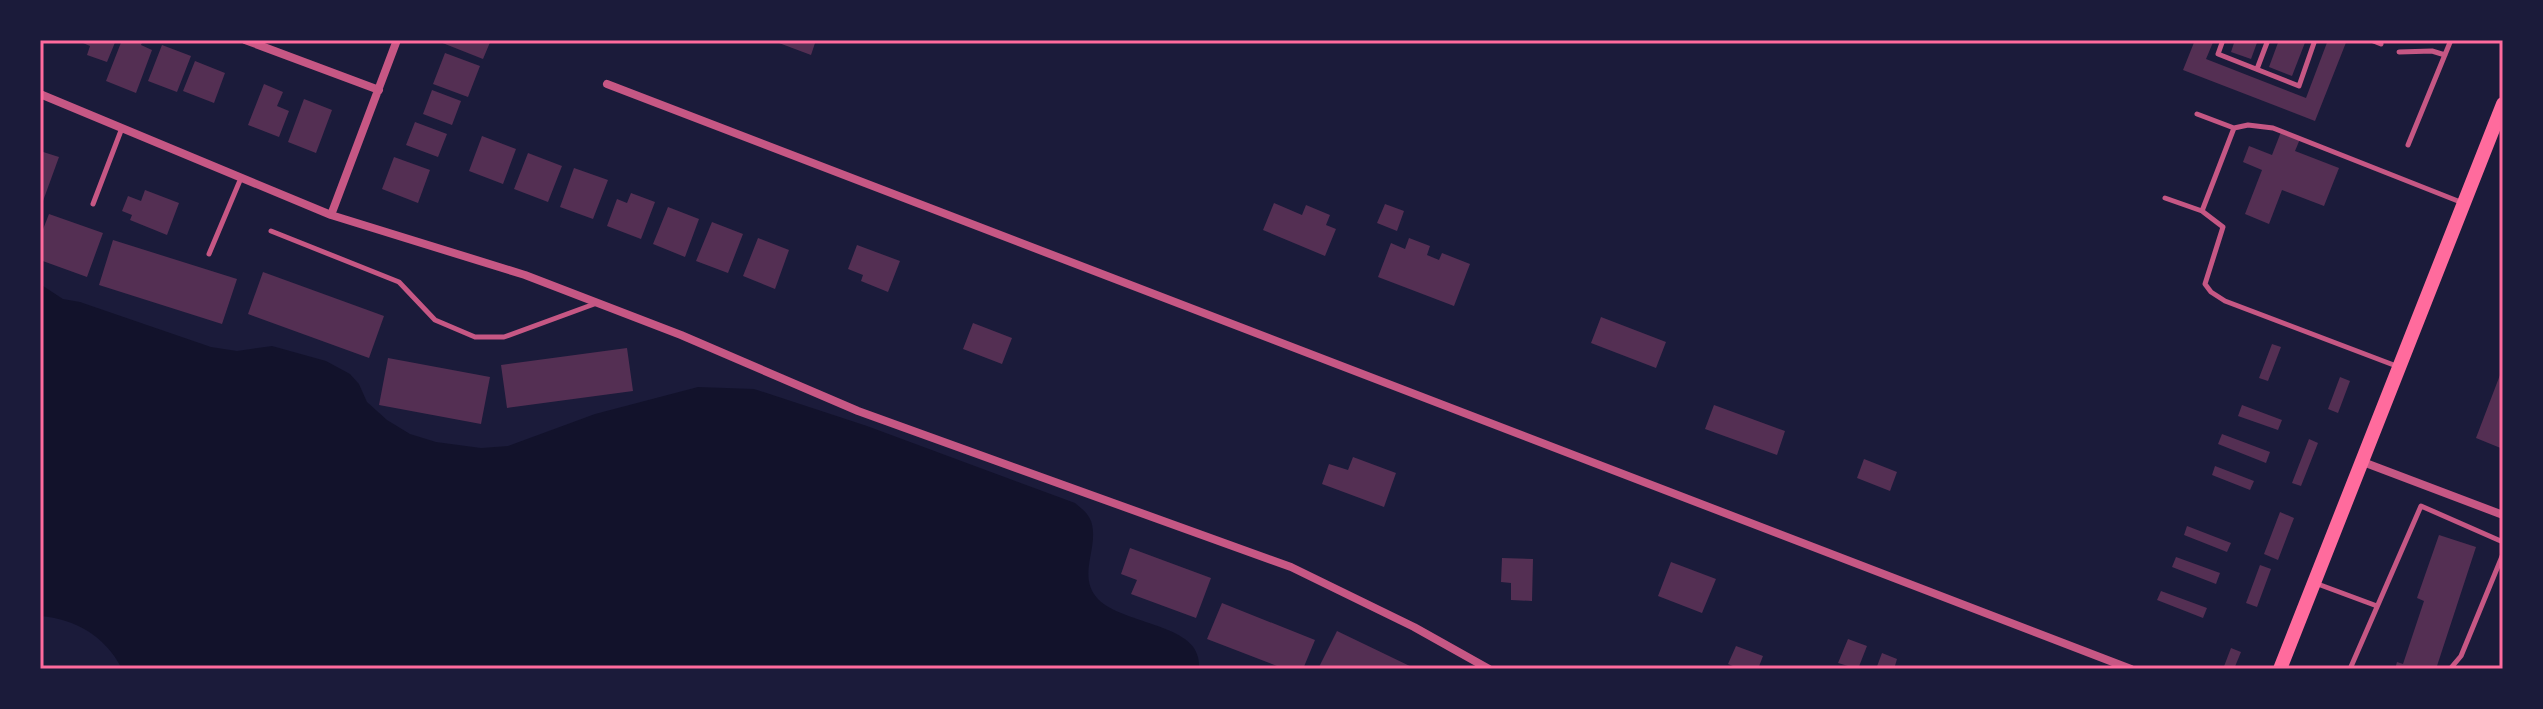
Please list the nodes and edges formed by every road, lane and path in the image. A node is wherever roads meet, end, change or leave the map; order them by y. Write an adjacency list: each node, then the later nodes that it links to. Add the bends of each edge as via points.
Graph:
1 (245, 40): 13 (street)
2 (397, 40): 13 (street)
3 (2223, 40): 11 (lane, via 2218,54)
4 (2268, 40): 11 (lane)
5 (2315, 40): 11 (lane, via 2299,86)
6 (2371, 40): 8 (lane)
7 (2451, 40): 10 (lane)
8 (2381, 44)
9 (2399, 52): 10 (lane)
10 (2445, 55): 19 (lane)
11 (2257, 69)
12 (607, 84): 37 (street)
13 (379, 90): 25 (street)
14 (40, 94): 17 (street)
15 (2503, 104): 22 (main road)
16 (2197, 114): 18 (lane)
17 (122, 128): 20 (street); 23 (lane)
18 (2234, 128): 22 (lane, via 2273,128); 24 (lane)
19 (2408, 145)
20 (241, 178): 25 (street); 27 (lane)
21 (2165, 198): 24 (lane)
22 (2464, 203): 29 (main road)
23 (93, 204)
24 (2202, 211): 29 (lane, via 2223,227 2205,284 2211,292)
25 (331, 215): 28 (street)
26 (271, 231): 28 (lane, via 399,282 435,320 475,337 504,337)
27 (209, 254)
28 (597, 303): 36 (street, via 858,411 1291,567)
29 (2400, 367): 30 (main road)
30 (2363, 462): 31 (street); 34 (main road)
31 (2503, 515)
32 (2503, 542): 35 (lane, via 2421,506)
33 (2503, 554): 40 (lane, via 2461,656)
34 (2314, 583): 35 (lane); 38 (main road)
35 (2377, 606): 39 (lane)
36 (1489, 669)
37 (2131, 669)
38 (2280, 669)
39 (2350, 669)
40 (2450, 669)

